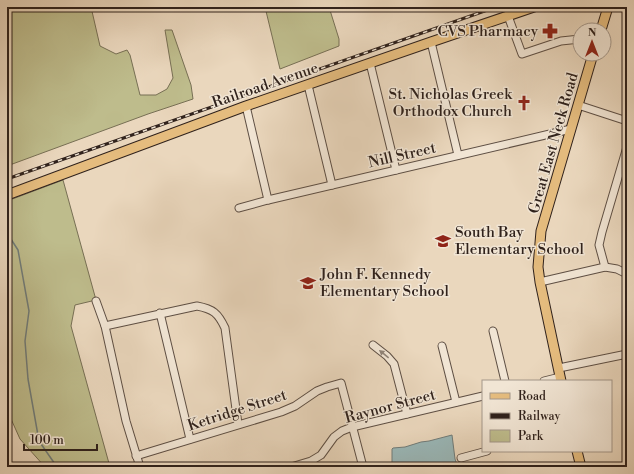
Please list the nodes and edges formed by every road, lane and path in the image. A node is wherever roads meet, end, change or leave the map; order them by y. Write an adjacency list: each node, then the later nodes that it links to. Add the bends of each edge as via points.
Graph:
1 (534, 7): 3 (main road, Railroad Avenue)
2 (608, 7): 4 (main road)
3 (508, 16): 5 (street, via 522,54); 6 (main road, Railroad Avenue)
4 (603, 22)
5 (572, 40)
6 (431, 42): 8 (main road, Railroad Avenue); 15 (street)
7 (591, 62): 10 (main road, Great East Neck Road)
8 (370, 63): 9 (main road, Railroad Avenue); 16 (street)
9 (308, 85): 11 (main road, Railroad Avenue); 17 (street)
10 (578, 105): 12 (street); 13 (main road, Great East Neck Road)
11 (246, 106): 18 (main road, Railroad Avenue); 19 (street)
12 (627, 121)
13 (571, 129): 15 (street, Nill Street); 23 (main road, Great East Neck Road, via 541,231 538,267)
14 (627, 147): 21 (street, via 599,245)
15 (458, 155): 16 (street, Nill Street)
16 (396, 170): 17 (street, Nill Street)
17 (332, 185): 19 (street, Nill Street)
18 (7, 195)
19 (268, 200): 20 (street, Nill Street)
20 (239, 208)
21 (605, 267): 22 (street); 23 (street)
22 (627, 274)
23 (540, 282): 31 (main road, Great East Neck Road)
24 (96, 301): 26 (street)
25 (160, 313): 26 (street); 37 (street, via 197,306 216,313 221,320 225,328); 39 (street)
26 (105, 326): 42 (street)
27 (493, 331): 32 (street)
28 (373, 345): 36 (street, one-way to 28, via 394,364)
29 (442, 346): 35 (street)
30 (627, 354): 31 (street)
31 (560, 375): 33 (street)
32 (506, 380)
33 (547, 380)
34 (482, 396): 35 (street, Raynor Street)
35 (456, 402): 36 (street, Raynor Street)
36 (407, 414): 38 (street, Raynor Street)
37 (238, 424): 38 (street, Ketridge Street, via 281,412 317,391 341,383); 39 (street, Ketridge Street)
38 (352, 427): 45 (street, Raynor Street, via 334,437 321,455); 46 (street)
39 (190, 439): 42 (street, Ketridge Street)
40 (483, 452): 43 (street)
41 (577, 452): 47 (main road)
42 (136, 456): 44 (street)
43 (461, 458)
44 (140, 467)
45 (291, 467)
46 (363, 467)
47 (581, 467)

